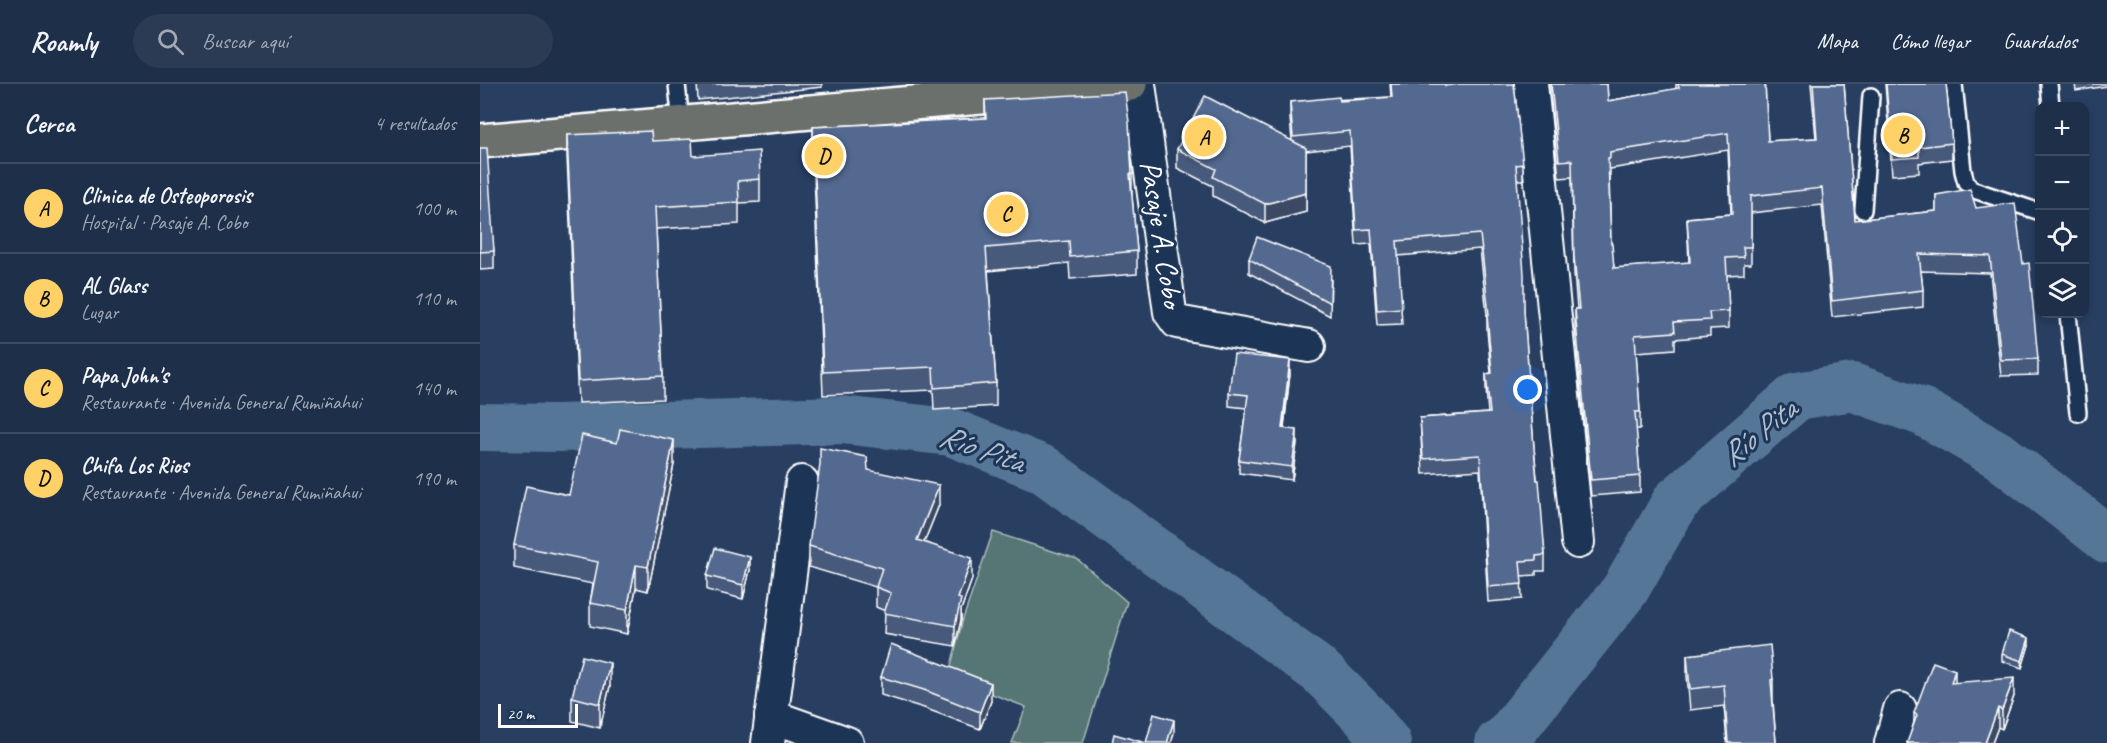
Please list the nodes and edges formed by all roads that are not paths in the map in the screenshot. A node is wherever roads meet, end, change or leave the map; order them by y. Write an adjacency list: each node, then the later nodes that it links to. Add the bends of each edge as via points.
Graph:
1 (677, 84): 9 (lane)
2 (1130, 84): 9 (highway)
3 (1139, 84): 14 (street, Pasaje A. Cobo, via 1173,318 1177,322)
4 (1531, 84): 17 (street)
5 (1954, 84): 12 (lane, via 1966,182 1971,189)
6 (2049, 84): 8 (lane)
7 (1871, 96): 11 (lane)
8 (2051, 102)
9 (681, 124): 10 (highway)
10 (480, 141)
11 (1863, 210)
12 (2035, 210)
13 (2068, 318): 15 (lane)
14 (1309, 346)
15 (2078, 414)
16 (802, 482): 19 (street)
17 (1578, 542)
18 (1900, 709): 21 (street)
19 (769, 729): 20 (street)
20 (847, 743)
21 (1891, 743)

